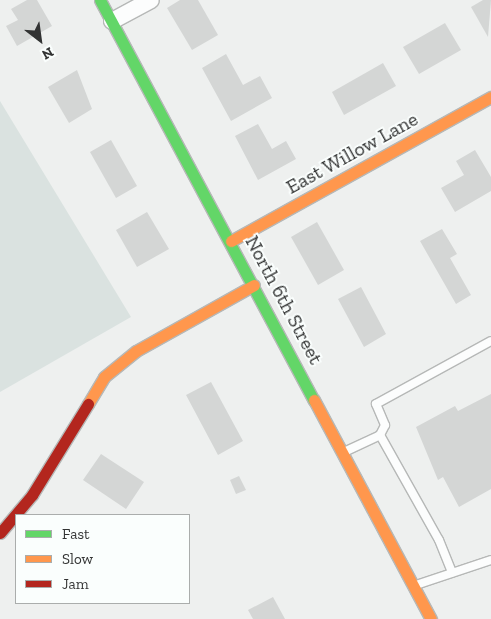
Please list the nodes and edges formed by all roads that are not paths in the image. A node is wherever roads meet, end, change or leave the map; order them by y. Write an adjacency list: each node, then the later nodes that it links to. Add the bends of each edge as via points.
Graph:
1 (100, 0): 3 (main road, North 6th Street)
2 (151, 0): 3 (street)
3 (112, 21): 5 (main road, North 6th Street)
4 (491, 97): 5 (main road, East Willow Lane)
5 (231, 241): 6 (main road, North 6th Street)
6 (254, 285): 9 (main road, North 6th Street); 10 (main road, via 136,351 104,377 32,495)
7 (491, 341): 8 (lane, via 376,404 385,424)
8 (380, 435): 9 (lane); 14 (lane, via 440,540)
9 (344, 452): 15 (main road, North 6th Street)
10 (16, 514)
11 (15, 515): 12 (main road)
12 (0, 533)
13 (491, 560): 14 (lane)
14 (452, 572): 15 (lane)
15 (414, 586): 16 (main road, North 6th Street)
16 (431, 619)

